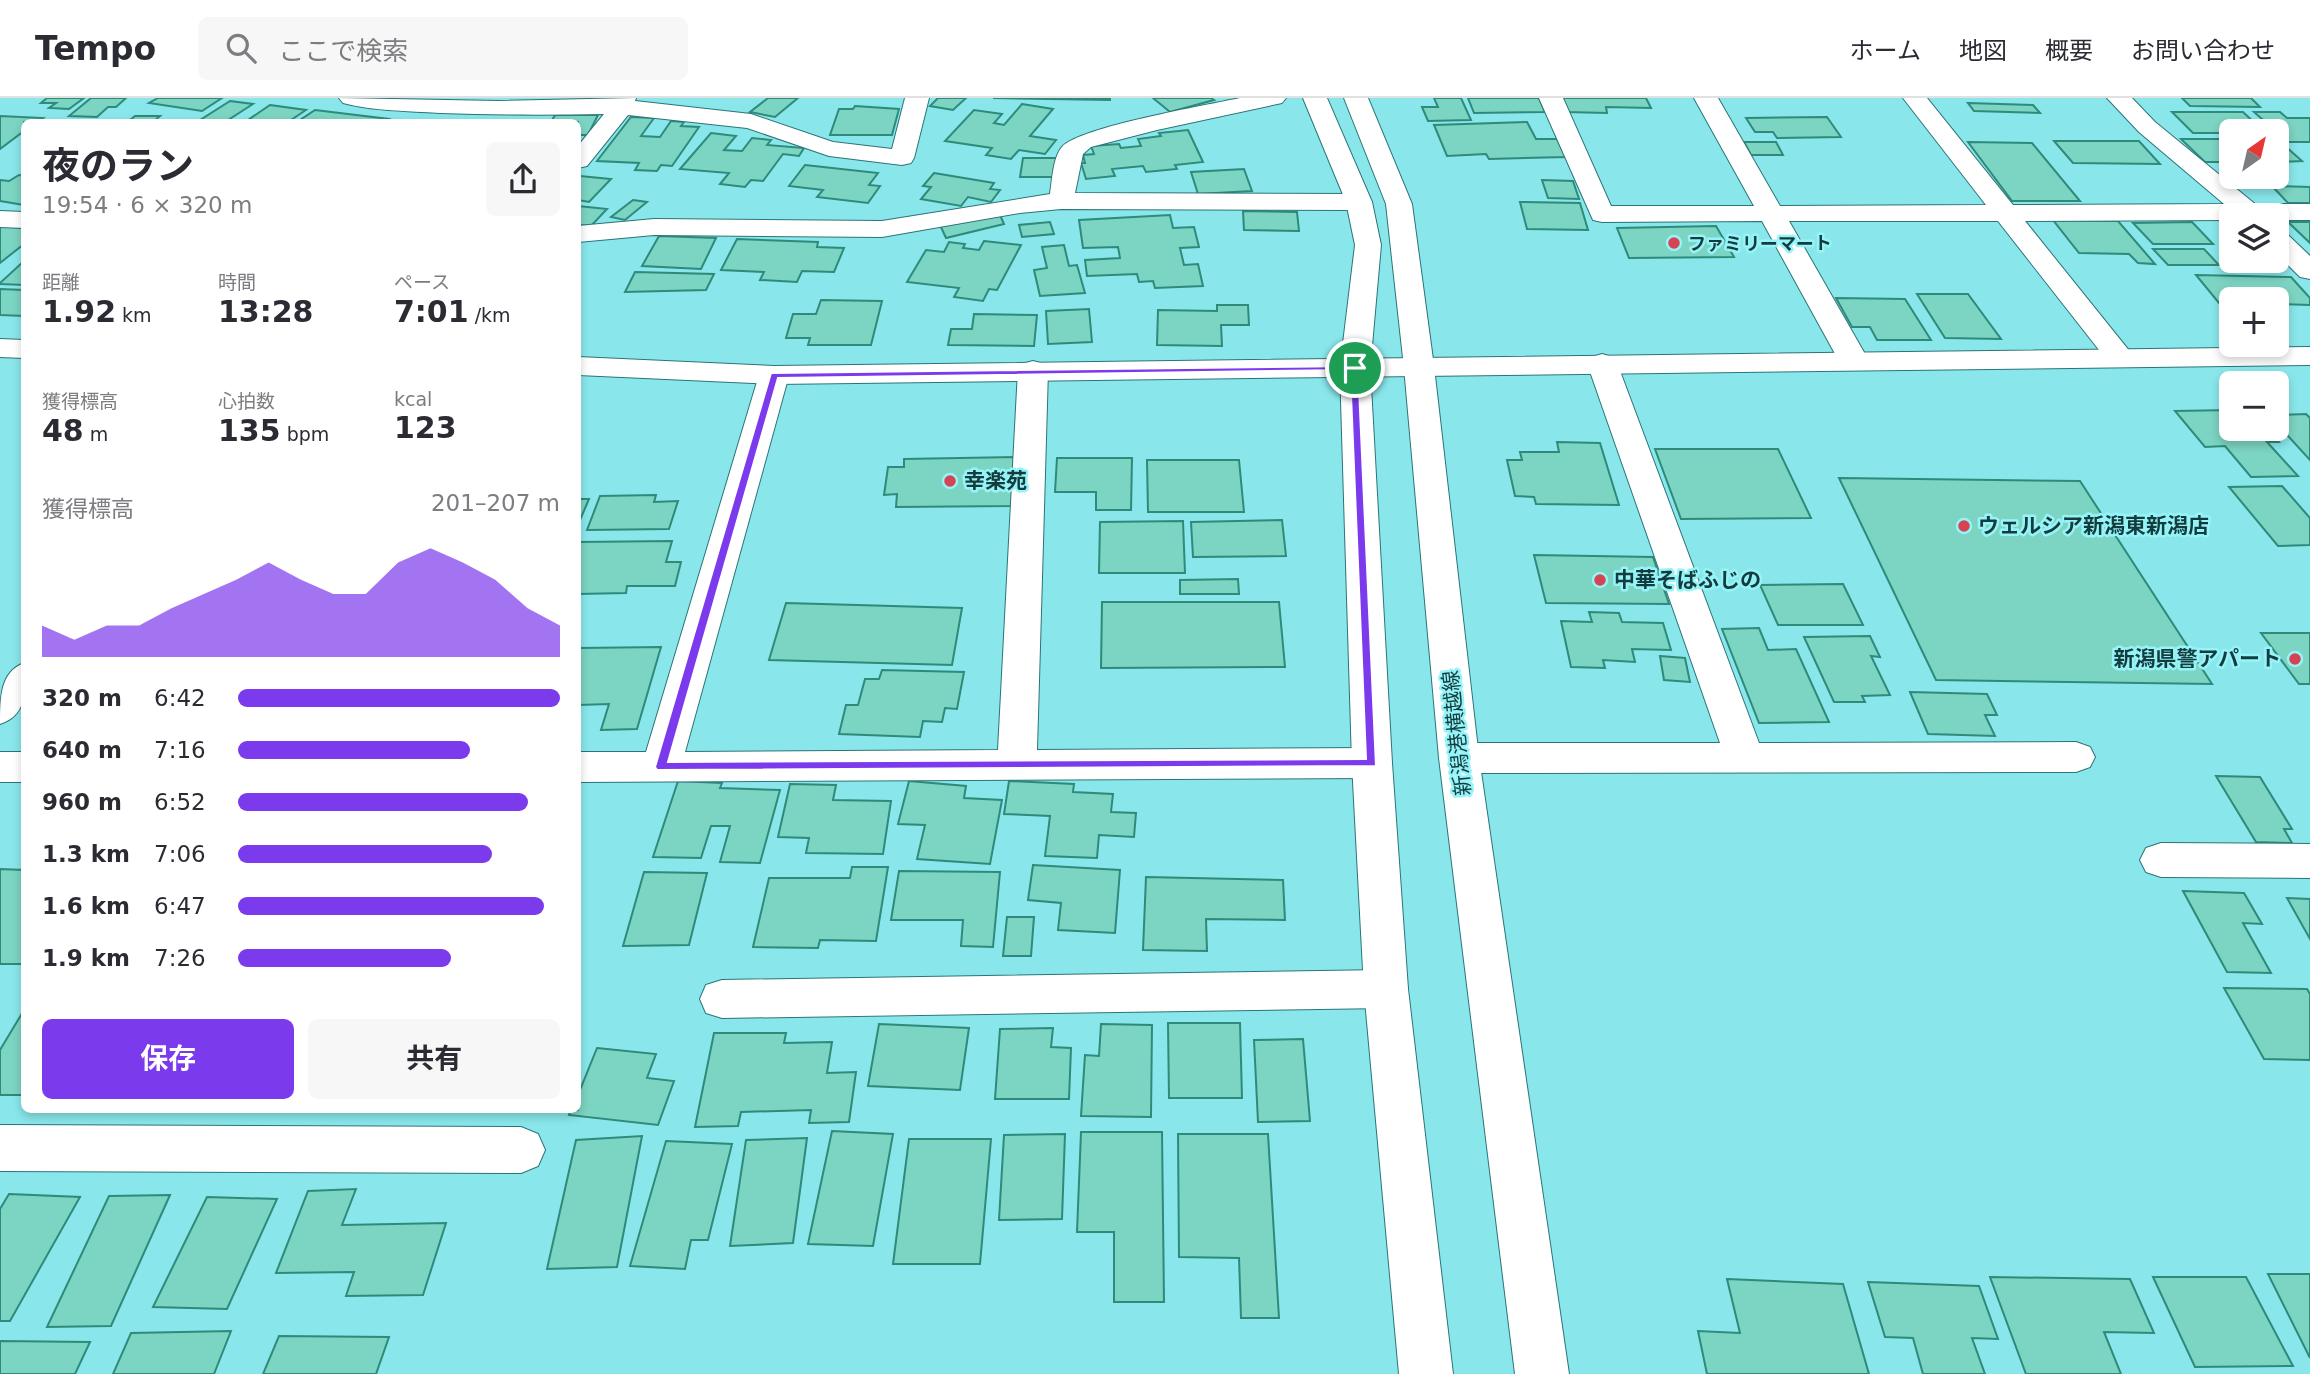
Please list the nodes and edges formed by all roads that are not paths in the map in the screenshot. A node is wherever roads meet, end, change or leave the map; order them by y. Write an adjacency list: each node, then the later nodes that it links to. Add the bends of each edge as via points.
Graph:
1 (351, 98): 11 (street, via 485,107)
2 (917, 98): 11 (street, via 902,158 829,149 751,121)
3 (1274, 98): 12 (street)
4 (1315, 98): 15 (street)
5 (1356, 98): 35 (street, 新潟港横越線, via 1399,204)
6 (1551, 98): 19 (street, via 1602,214)
7 (1706, 98): 19 (street)
8 (1915, 98): 17 (street)
9 (2119, 98): 16 (street)
10 (1133, 101): 12 (street)
11 (623, 102): 13 (street)
12 (1154, 123): 14 (street, via 1082,142 1071,151)
13 (581, 157)
14 (1061, 201): 15 (street); 24 (street, via 882,229 654,227)
15 (1359, 202): 34 (street, via 1368,245)
16 (2237, 203)
17 (2004, 211): 19 (street); 21 (street); 30 (street)
18 (2310, 212): 20 (street)
19 (1770, 213): 31 (street)
20 (2289, 213)
21 (2219, 214)
22 (0, 219): 23 (street)
23 (21, 220)
24 (581, 234)
25 (2289, 251): 26 (street)
26 (2310, 271)
27 (0, 348): 28 (street)
28 (21, 349)
29 (2310, 356): 30 (street)
30 (2120, 358): 31 (street)
31 (1854, 361): 32 (street)
32 (1602, 363): 35 (street); 42 (street)
33 (581, 366): 37 (street)
34 (1355, 368): 35 (street); 36 (street); 43 (street)
35 (1419, 368): 41 (street, 新潟港横越線)
36 (1033, 370): 37 (street); 44 (street)
37 (774, 375): 48 (street)
38 (21, 680): 39 (street)
39 (0, 710)
40 (2076, 757): 42 (street)
41 (1459, 758): 42 (street); 56 (street, 新潟港横越線)
42 (1745, 758)
43 (1372, 763): 44 (street); 51 (street)
44 (1017, 765): 48 (street)
45 (0, 767): 46 (street)
46 (21, 767)
47 (581, 767): 48 (street)
48 (661, 767)
49 (2161, 860): 50 (street)
50 (2310, 861)
51 (1385, 989): 52 (street); 55 (street)
52 (722, 999)
53 (0, 1148): 54 (street)
54 (521, 1150)
55 (1426, 1374)
56 (1542, 1374)

